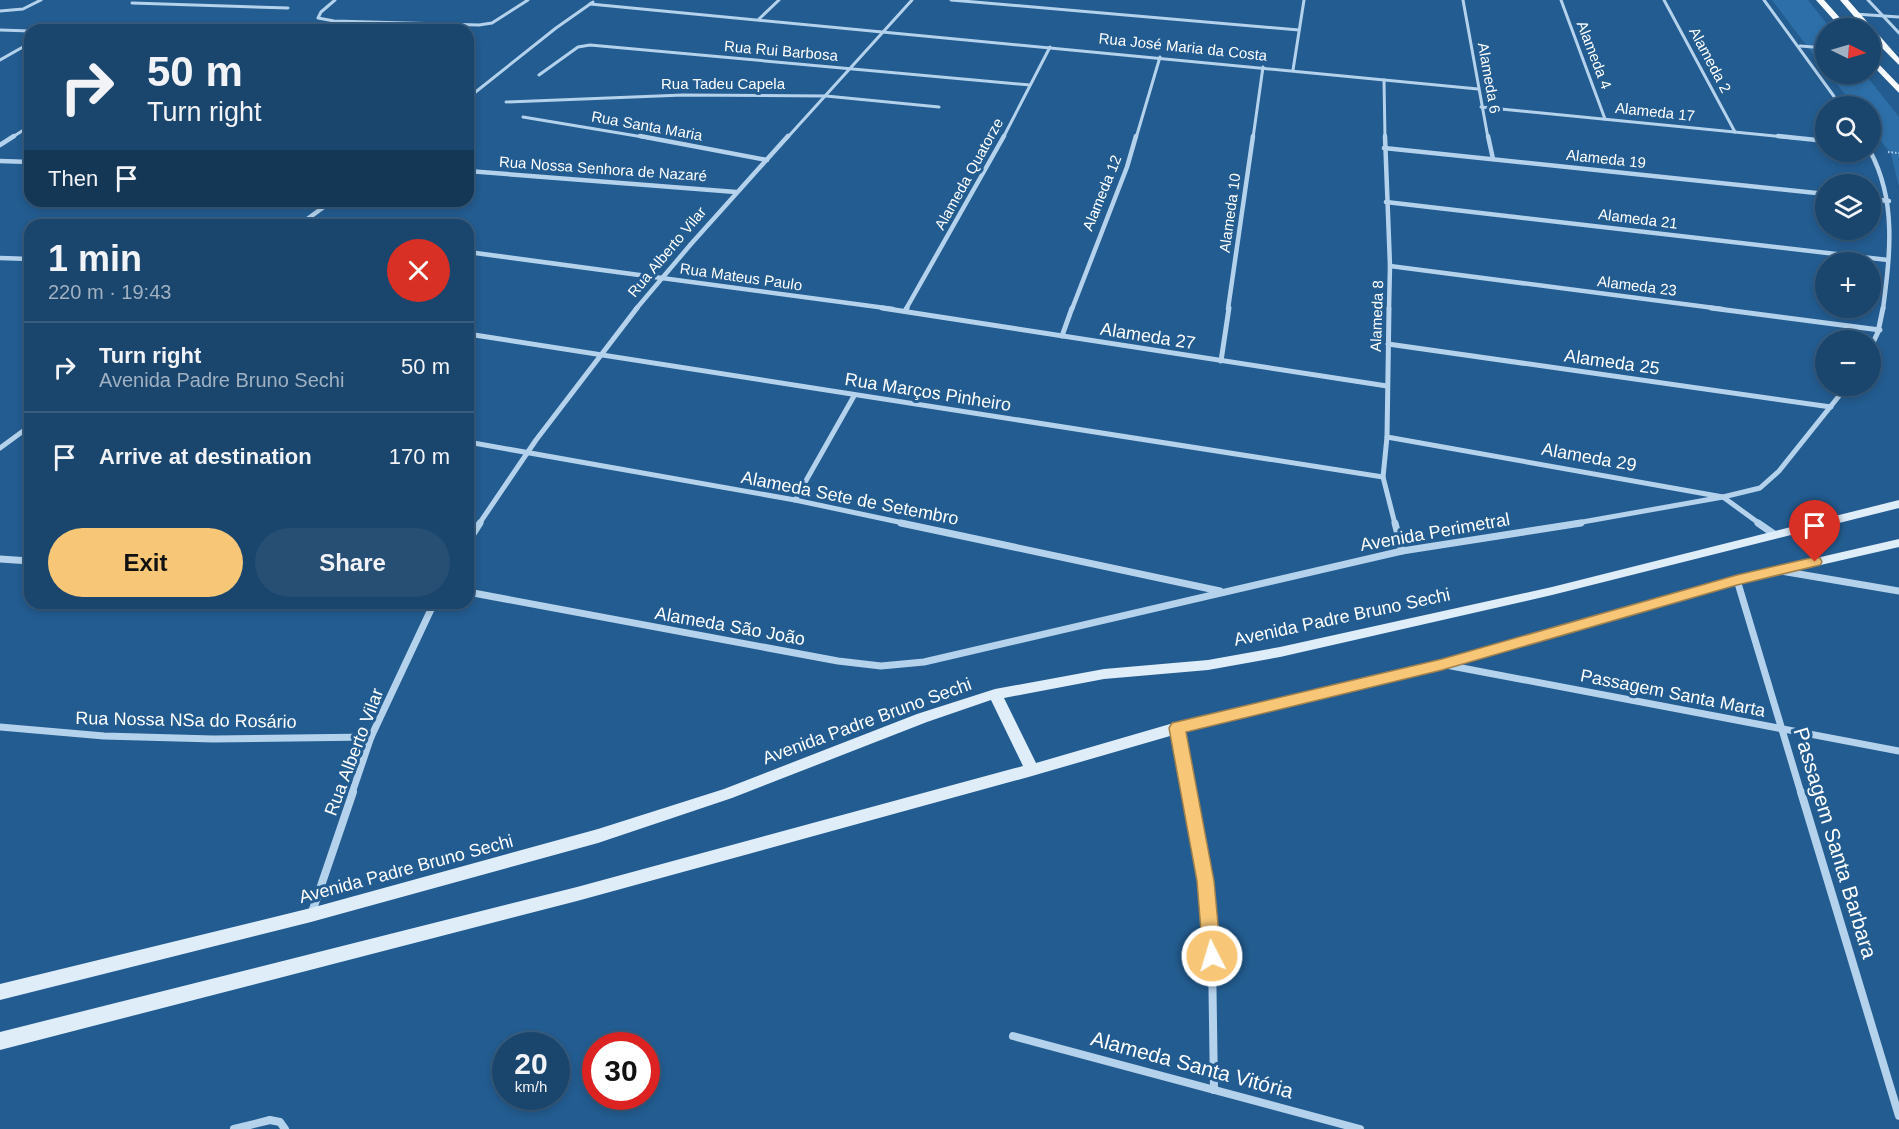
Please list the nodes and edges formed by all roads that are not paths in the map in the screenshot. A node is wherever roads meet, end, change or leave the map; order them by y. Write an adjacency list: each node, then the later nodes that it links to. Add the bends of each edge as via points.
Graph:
1 (41, 0): 23 (street, via 23,9)
2 (224, 0): 20 (street)
3 (336, 0): 30 (street, via 318,18)
4 (528, 0): 31 (street, via 492,23)
5 (596, 0): 19 (street)
6 (779, 0): 29 (street)
7 (912, 0): 35 (street, Rua Alberto Vilar)
8 (951, 0): 22 (street)
9 (1046, 0): 22 (street)
10 (1304, 0): 33 (street)
11 (1463, 0): 52 (street, Alameda 6)
12 (1561, 0): 61 (street, Alameda 4)
13 (1664, 0): 63 (street, Alameda 2)
14 (1764, 0): 40 (street)
15 (1820, 0): 27 (main road)
16 (1844, 0): 24 (main road)
17 (1868, 0): 25 (street)
18 (132, 3): 20 (street)
19 (591, 4): 29 (street, Rua José Maria da Costa); 54 (street)
20 (214, 6): 21 (street)
21 (288, 8)
22 (1041, 8): 33 (street)
23 (0, 11)
24 (1855, 14): 25 (street); 28 (main road)
25 (1882, 16): 26 (street); 36 (street)
26 (1899, 17)
27 (1836, 18)
28 (1858, 18)
29 (759, 19): 35 (street, Rua José Maria da Costa)
30 (428, 24)
31 (474, 24)
32 (0, 30): 34 (street)
33 (1299, 30): 47 (street)
34 (24, 31)
35 (886, 31): 39 (street, Rua José Maria da Costa); 46 (street, Rua Alberto Vilar)
36 (1899, 33)
37 (1881, 43): 44 (main road)
38 (24, 46): 43 (street)
39 (1050, 46): 42 (street, Rua José Maria da Costa); 51 (street, Alameda Quatorze)
40 (1800, 46): 41 (street); 56 (street)
41 (1815, 47)
42 (1160, 57): 45 (street, Rua José Maria da Costa); 89 (street, Alameda 12, via 1127,166)
43 (0, 60)
44 (1899, 63)
45 (1263, 68): 47 (street, Rua José Maria da Costa); 92 (street, Alameda 10)
46 (851, 69): 49 (street, Rua Rui Barbosa, via 590,45 578,47); 51 (street, Rua Rui Barbosa); 55 (street, Rua Alberto Vilar)
47 (1293, 70): 50 (street, Rua José Maria da Costa)
48 (1881, 70): 53 (main road)
49 (539, 75)
50 (1384, 80): 52 (street, Rua José Maria da Costa); 66 (street, Alameda 8)
51 (1030, 85): 86 (street, Alameda Quatorze)
52 (1478, 89): 59 (street, Alameda 6)
53 (1899, 90)
54 (474, 93)
55 (826, 96): 57 (street, Rua Tadeu Capela, via 683,95); 58 (street, Rua Tadeu Capela); 68 (street, Rua Alberto Vilar)
56 (1834, 96)
57 (506, 102)
58 (939, 107)
59 (1481, 107): 61 (street, Alameda 17); 67 (street, Alameda 6)
60 (523, 117): 68 (street, Rua Santa Maria)
61 (1605, 119): 63 (street, Alameda 17)
62 (24, 130): 65 (street)
63 (1735, 132): 64 (street, Alameda 17)
64 (1815, 140)
65 (0, 145)
66 (1384, 148): 67 (street, Alameda 19); 77 (street, Alameda 8)
67 (1493, 159): 74 (street, Alameda 19)
68 (767, 160): 73 (street, Rua Alberto Vilar)
69 (0, 162): 70 (street)
70 (24, 162)
71 (1876, 162): 76 (street, via 1885,179)
72 (474, 171): 73 (street, Rua Nossa Senhora de Nazaré)
73 (736, 192): 85 (street, Rua Alberto Vilar)
74 (1815, 193)
75 (1881, 200): 76 (street)
76 (1889, 201): 83 (street)
77 (1386, 202): 83 (street, Alameda 21); 84 (street, Alameda 8)
78 (324, 207): 79 (street)
79 (307, 219)
80 (474, 253): 85 (street, Rua Mateus Paulo)
81 (0, 258): 82 (street)
82 (24, 259)
83 (1888, 260): 87 (street)
84 (1390, 266): 87 (street, Alameda 23); 90 (street, Alameda 8)
85 (661, 279): 86 (street, Rua Mateus Paulo); 91 (street, Rua Alberto Vilar)
86 (905, 311): 89 (street, Alameda 27)
87 (1880, 330)
88 (474, 335): 91 (street, Rua Marços Pinheiro)
89 (1062, 336): 92 (street, Alameda 27)
90 (1388, 344): 93 (street, Alameda 8); 96 (street, Alameda 25)
91 (598, 356): 94 (street, Rua Marços Pinheiro); 101 (street, Rua Alberto Vilar)
92 (1221, 361): 93 (street, Alameda 27)
93 (1387, 386): 98 (street, Alameda 8)
94 (854, 396): 102 (street, Rua Marços Pinheiro); 104 (street)
95 (1839, 396): 96 (street, Avenida Perimetral)
96 (1831, 407): 103 (street, Avenida Perimetral, via 1779,471 1760,488)
97 (24, 430): 100 (street)
98 (1388, 436): 102 (street, Alameda 8); 103 (street, Alameda 29)
99 (474, 443): 101 (street, Alameda Sete de Setembro)
100 (0, 448)
101 (527, 453): 104 (street, Alameda Sete de Setembro); 106 (street, Rua Alberto Vilar)
102 (1383, 477): 109 (street, Alameda 8)
103 (1723, 497): 107 (street, Alameda 29); 109 (street, Avenida Perimetral)
104 (795, 500): 114 (street, Alameda Sete de Setembro)
105 (1899, 504): 107 (main road, Avenida Padre Bruno Sechi)
106 (474, 532)
107 (1774, 534): 120 (main road, Avenida Padre Bruno Sechi, via 1552,591 1280,652 1208,665 1104,674)
108 (1899, 543): 112 (main road)
109 (1402, 551): 114 (street, Avenida Perimetral)
110 (0, 559): 111 (street)
111 (24, 561)
112 (1777, 570): 113 (main road); 115 (street)
113 (1737, 580): 119 (main road); 123 (street, Passagem Santa Barbara)
114 (1224, 591): 118 (street, Avenida Perimetral)
115 (1899, 591)
116 (474, 593): 118 (street, Alameda São João, via 881,666)
117 (431, 609): 124 (street, Rua Alberto Vilar)
118 (987, 649)
119 (1442, 664): 122 (main road); 123 (street, Passagem Santa Marta)
120 (995, 694): 126 (main road); 127 (main road, Avenida Padre Bruno Sechi, via 922,718 727,794 598,836)
121 (0, 727): 124 (street, Rua Nossa NSa do Rosário, via 104,736 213,739)
122 (1177, 728): 126 (main road); 131 (street, via 1206,881 1212,956)
123 (1782, 729): 125 (street, Passagem Santa Marta); 132 (street, Passagem Santa Barbara)
124 (372, 737): 127 (street, Rua Alberto Vilar)
125 (1899, 751)
126 (1032, 770): 130 (main road, via 560,898)
127 (311, 915): 128 (main road, Avenida Padre Bruno Sechi)
128 (0, 992)
129 (1013, 1036): 131 (street, Alameda Santa Vitória)
130 (0, 1041)
131 (1214, 1090): 135 (street, Alameda Santa Vitória)
132 (1899, 1116)
133 (234, 1129): 134 (street, via 270,1120 280,1122)
134 (285, 1129)
135 (1360, 1129)

